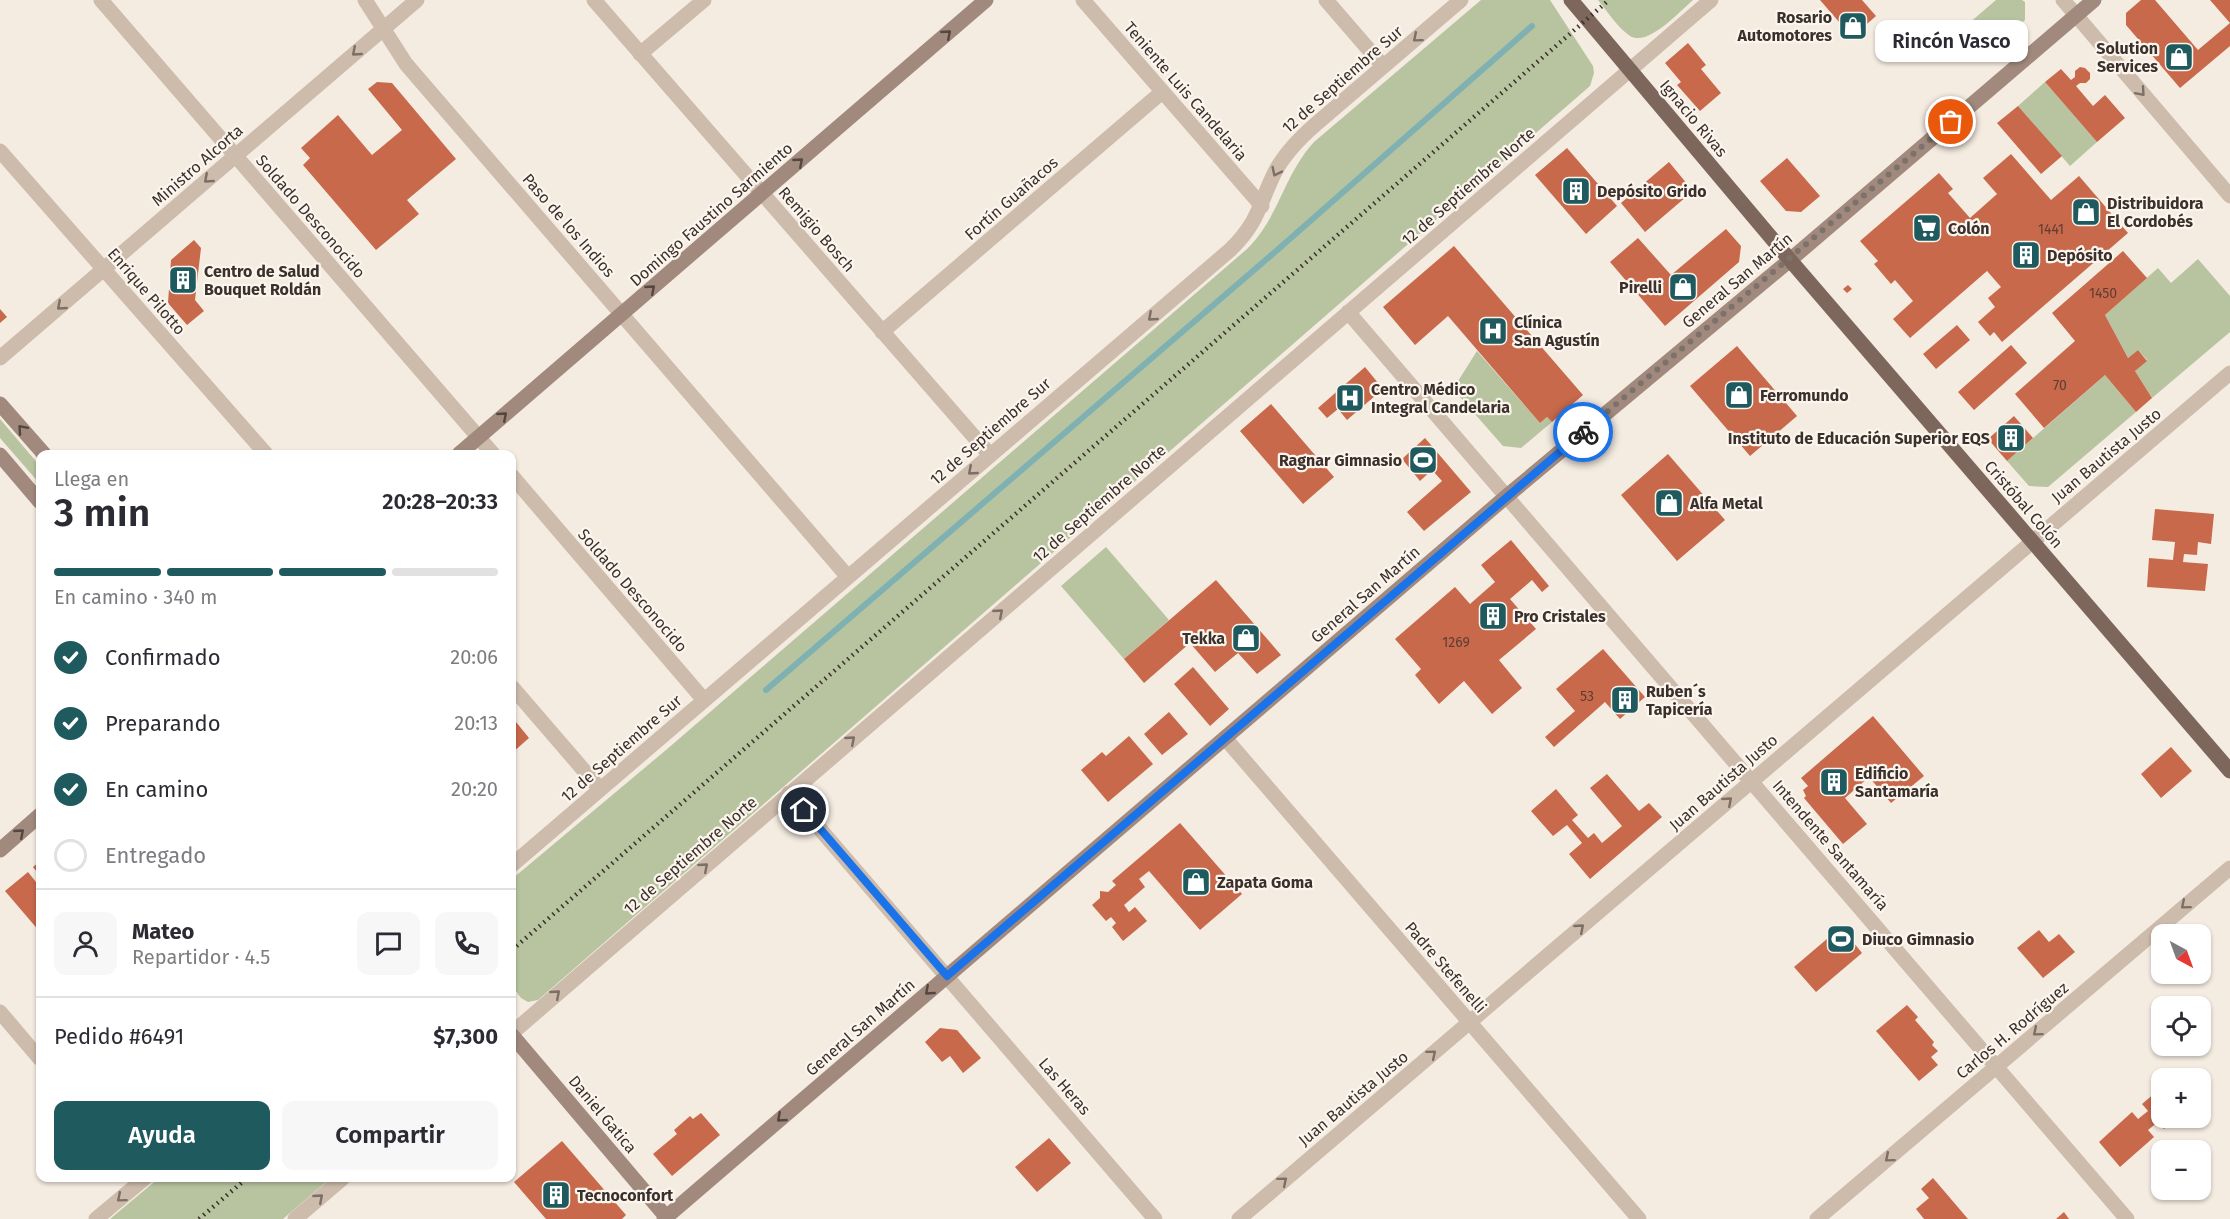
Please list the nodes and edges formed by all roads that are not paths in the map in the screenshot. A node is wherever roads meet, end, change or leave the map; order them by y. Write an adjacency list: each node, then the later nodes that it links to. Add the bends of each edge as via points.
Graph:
1 (101, 0): 21 (street, Soldado Desconocido)
2 (365, 0): 15 (street, Paso de los Indios)
3 (417, 0): 15 (street, Ministro Alcorta)
4 (594, 0): 16 (street, Remigio Bosch)
5 (704, 0): 16 (street)
6 (986, 0): 22 (main road, Domingo Faustino Sarmiento, one-way to 6)
7 (1083, 0): 19 (street, Teniente Luis Candelaria)
8 (1326, 0): 17 (street)
9 (1461, 0): 17 (street, 12 de Septiembre Sur, one-way to 17)
10 (1571, 0): 18 (main road, Ignacio Rivas)
11 (1711, 0): 18 (street, 12 de Septiembre Norte)
12 (2063, 0): 14 (street)
13 (2094, 0): 14 (main road, General San Martín)
14 (2076, 15): 23 (street, one-way to 23); 25 (main road, General San Martín)
15 (384, 28): 21 (street, Ministro Alcorta, one-way to 21); 28 (street, Paso de los Indios, via 406,64)
16 (640, 54): 22 (street, Remigio Bosch)
17 (1383, 66): 24 (street, 12 de Septiembre Sur, one-way to 24, via 1293,146 1276,171)
18 (1630, 70): 25 (main road, Ignacio Rivas); 27 (street, 12 de Septiembre Norte)
19 (1162, 92): 24 (street, Teniente Luis Candelaria); 29 (street, Fortín Guañacos)
20 (0, 151): 26 (street, Enrique Pilotto)
21 (235, 156): 26 (street, Ministro Alcorta, one-way to 26); 33 (street, Soldado Desconocido)
22 (762, 194): 28 (main road, Domingo Faustino Sarmiento, one-way to 22); 29 (street, Remigio Bosch)
23 (2230, 195)
24 (1262, 206): 39 (street, 12 de Septiembre Sur, one-way to 39, via 1249,230 1230,250)
25 (1790, 260): 41 (main road, General San Martín); 43 (main road, Cristóbal Colón)
26 (104, 269): 30 (street, Ministro Alcorta, one-way to 30); 35 (street, Enrique Pilotto)
27 (1348, 312): 41 (street); 51 (street, 12 de Septiembre Norte, one-way to 27)
28 (622, 315): 33 (main road, Domingo Faustino Sarmiento, one-way to 28); 44 (street, Paso de los Indios)
29 (882, 332): 39 (street, Remigio Bosch)
30 (0, 358)
31 (2230, 373): 43 (street, Juan Bautista Justo)
32 (0, 404): 34 (main road, one-way to 32)
33 (478, 438): 36 (main road, Domingo Faustino Sarmiento); 37 (street, Soldado Desconocido)
34 (40, 450)
35 (262, 450)
36 (464, 450)
37 (489, 450)
38 (0, 455): 42 (main road)
39 (990, 455): 44 (street, 12 de Septiembre Sur, one-way to 44)
40 (516, 481): 46 (street, Soldado Desconocido)
41 (1507, 495): 47 (main road, General San Martín); 49 (street, Intendente Santamaría)
42 (36, 497)
43 (2032, 542): 48 (main road, Cristóbal Colón); 49 (street, Juan Bautista Justo)
44 (848, 577): 46 (street, 12 de Septiembre Sur)
45 (516, 692): 50 (street)
46 (704, 700): 50 (street, 12 de Septiembre Sur)
47 (1225, 738): 56 (main road, General San Martín); 58 (street, Padre Stefenelli)
48 (2230, 771)
49 (1752, 781): 58 (street, Juan Bautista Justo, one-way to 49); 62 (street, Intendente Santamaría)
50 (600, 789): 54 (street, 12 de Septiembre Sur)
51 (789, 793): 56 (street); 59 (street, 12 de Septiembre Norte, one-way to 51)
52 (36, 818): 53 (main road, one-way to 52)
53 (0, 850)
54 (516, 862)
55 (2230, 867): 62 (street, Carlos H. Rodríguez, one-way to 62)
56 (947, 976): 65 (main road, General San Martín, one-way to 65); 68 (street, Las Heras)
57 (0, 1012): 61 (street)
58 (1469, 1022): 69 (street, Juan Bautista Justo, one-way to 58); 70 (street, Padre Stefenelli)
59 (516, 1031)
60 (516, 1039): 65 (main road, Daniel Gatica)
61 (36, 1054)
62 (1996, 1066): 71 (street, Carlos H. Rodríguez, one-way to 71); 72 (street, Intendente Santamaría)
63 (139, 1182): 66 (street, one-way to 66)
64 (338, 1182): 67 (street, one-way to 64)
65 (666, 1218)
66 (96, 1219)
67 (295, 1219)
68 (1155, 1219)
69 (1239, 1219)
70 (1639, 1219)
71 (1817, 1219)
72 (2127, 1219)

